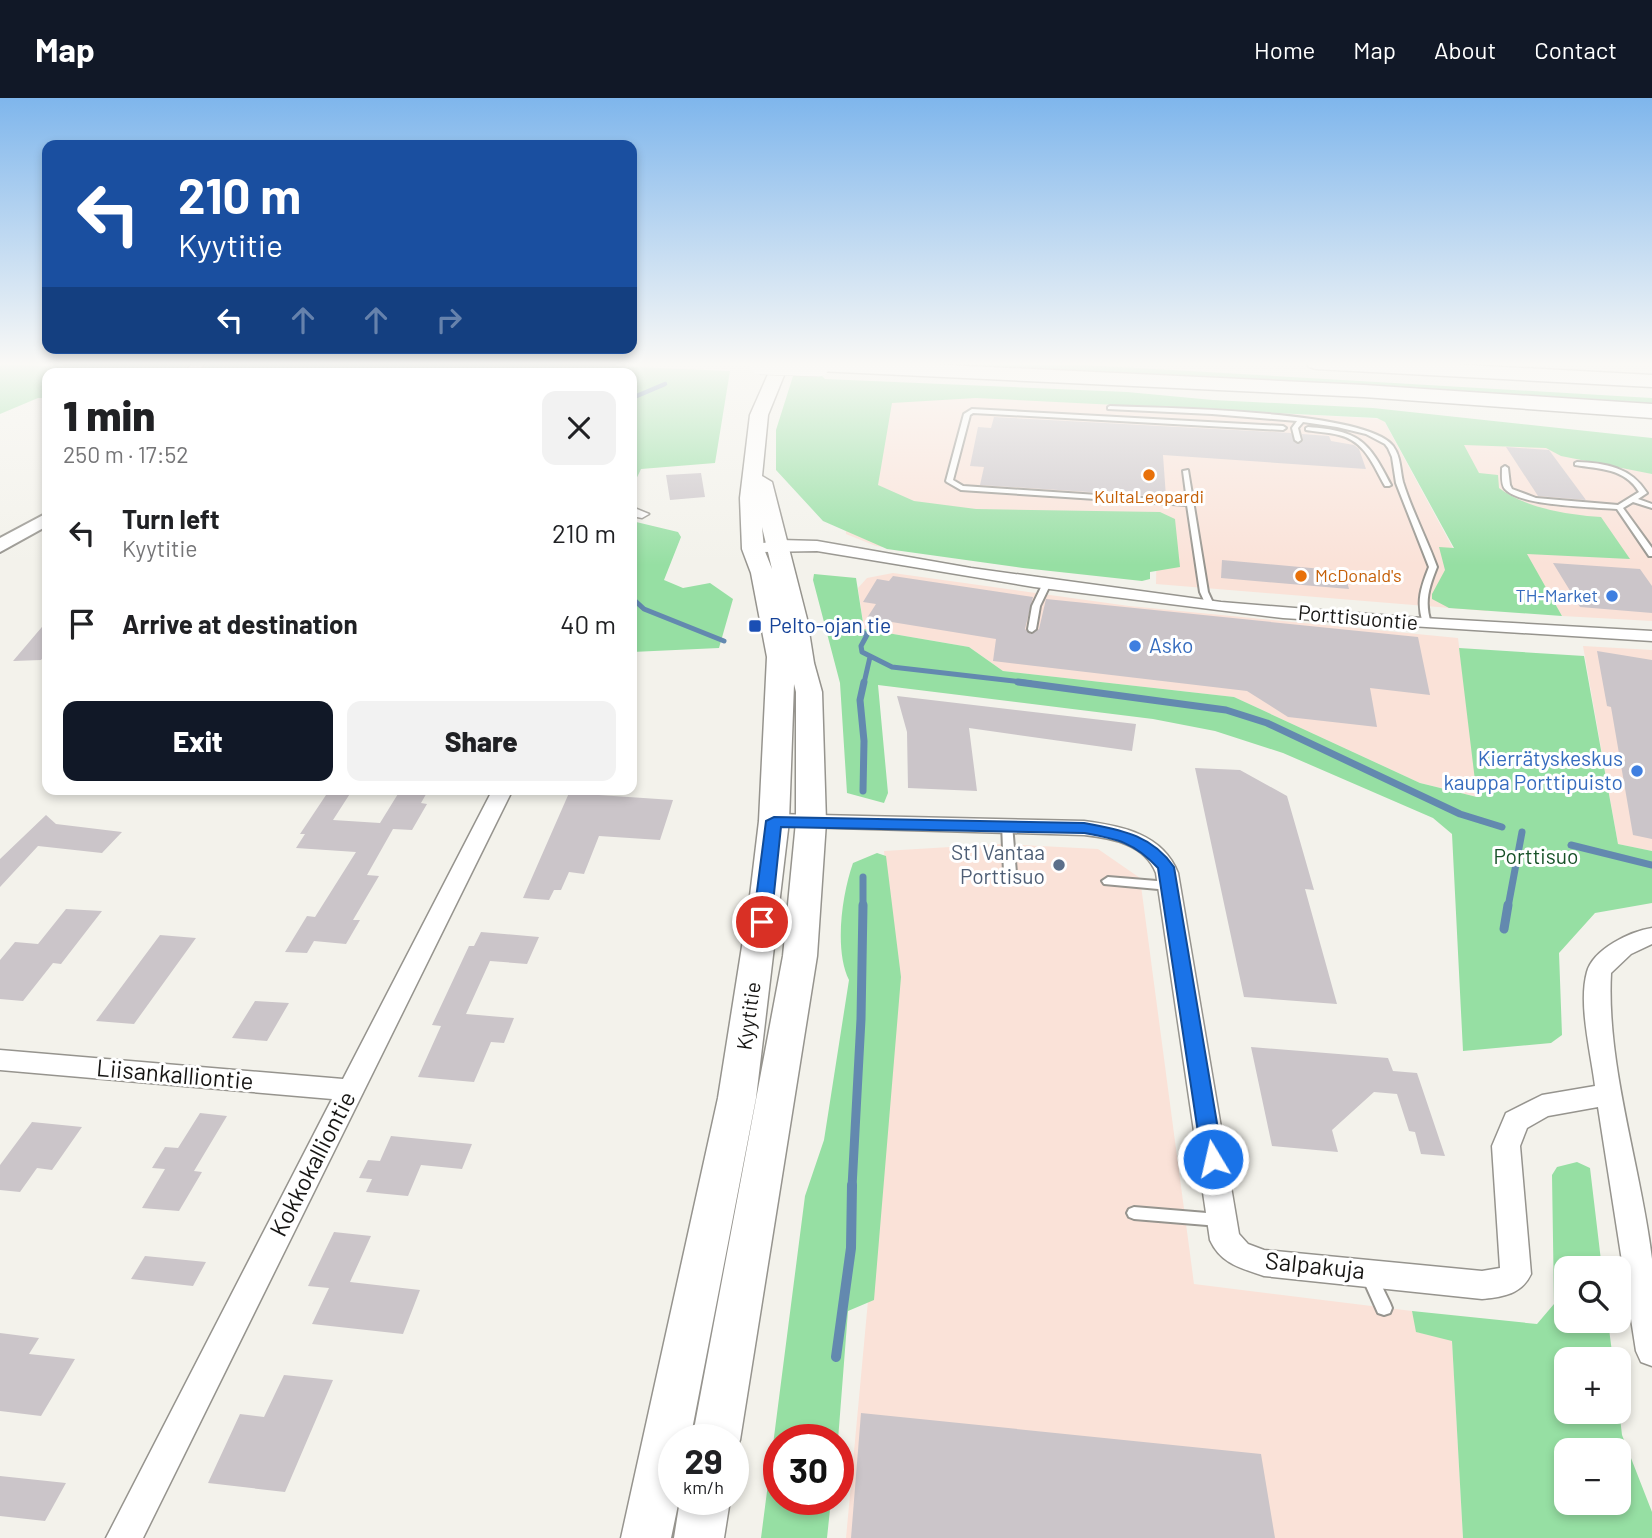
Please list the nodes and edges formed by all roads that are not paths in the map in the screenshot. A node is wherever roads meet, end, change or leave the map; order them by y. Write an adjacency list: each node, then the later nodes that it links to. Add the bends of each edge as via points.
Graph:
1 (757, 430): 17 (main road, Kyytitie, via 750,498)
2 (963, 430): 12 (lane, via 949,481 961,488)
3 (1296, 430): 6 (lane)
4 (1316, 430): 10 (lane, via 1364,443)
5 (1362, 430): 21 (lane, via 1387,443 1397,460 1399,479 1433,567 1421,595)
6 (1298, 440)
7 (1577, 464): 11 (lane, via 1621,471 1638,481 1643,493)
8 (1505, 468): 14 (lane, via 1506,485 1519,496)
9 (1185, 471): 12 (lane)
10 (1387, 485)
11 (1635, 500): 13 (lane); 14 (lane)
12 (1190, 503): 20 (lane)
13 (1652, 506)
14 (1619, 507): 18 (lane)
15 (42, 521): 16 (street)
16 (0, 546)
17 (770, 549): 19 (street, Porttisuontie); 25 (main road, Kyytitie, via 762,573 780,657); 25 (main road, Kyytitie, via 809,692)
18 (1652, 554)
19 (1047, 583): 20 (street, Porttisuontie); 22 (lane)
20 (1207, 599): 21 (street, Porttisuontie)
21 (1424, 618): 23 (street, Porttisuontie)
22 (1032, 629)
23 (1652, 635)
24 (500, 795): 32 (street, Kokkokalliontie)
25 (792, 822): 26 (street, Salpakuja); 39 (main road, Kyytitie, via 800,956); 42 (main road, Kyytitie)
26 (1007, 824): 27 (lane); 29 (street, Salpakuja, via 1084,828 1128,836 1150,849 1166,867)
27 (1010, 873)
28 (1108, 881): 29 (lane)
29 (1170, 886): 35 (street, Salpakuja)
30 (1652, 936): 33 (street, via 1619,949 1599,971 1597,1000)
31 (0, 1060): 32 (street, Liisankalliontie)
32 (350, 1090): 41 (street, Kokkokalliontie)
33 (1609, 1094): 36 (street, Salpakuja, via 1542,1106 1516,1121 1506,1146 1516,1274 1510,1279 1482,1284); 38 (street)
34 (1134, 1213): 35 (lane)
35 (1221, 1220): 36 (street, Salpakuja, via 1225,1240 1238,1254 1264,1263)
36 (1368, 1273): 37 (lane)
37 (1384, 1308)
38 (1652, 1351)
39 (719, 1424)
40 (703, 1515): 43 (main road)
41 (124, 1538)
42 (646, 1538)
43 (699, 1538)

